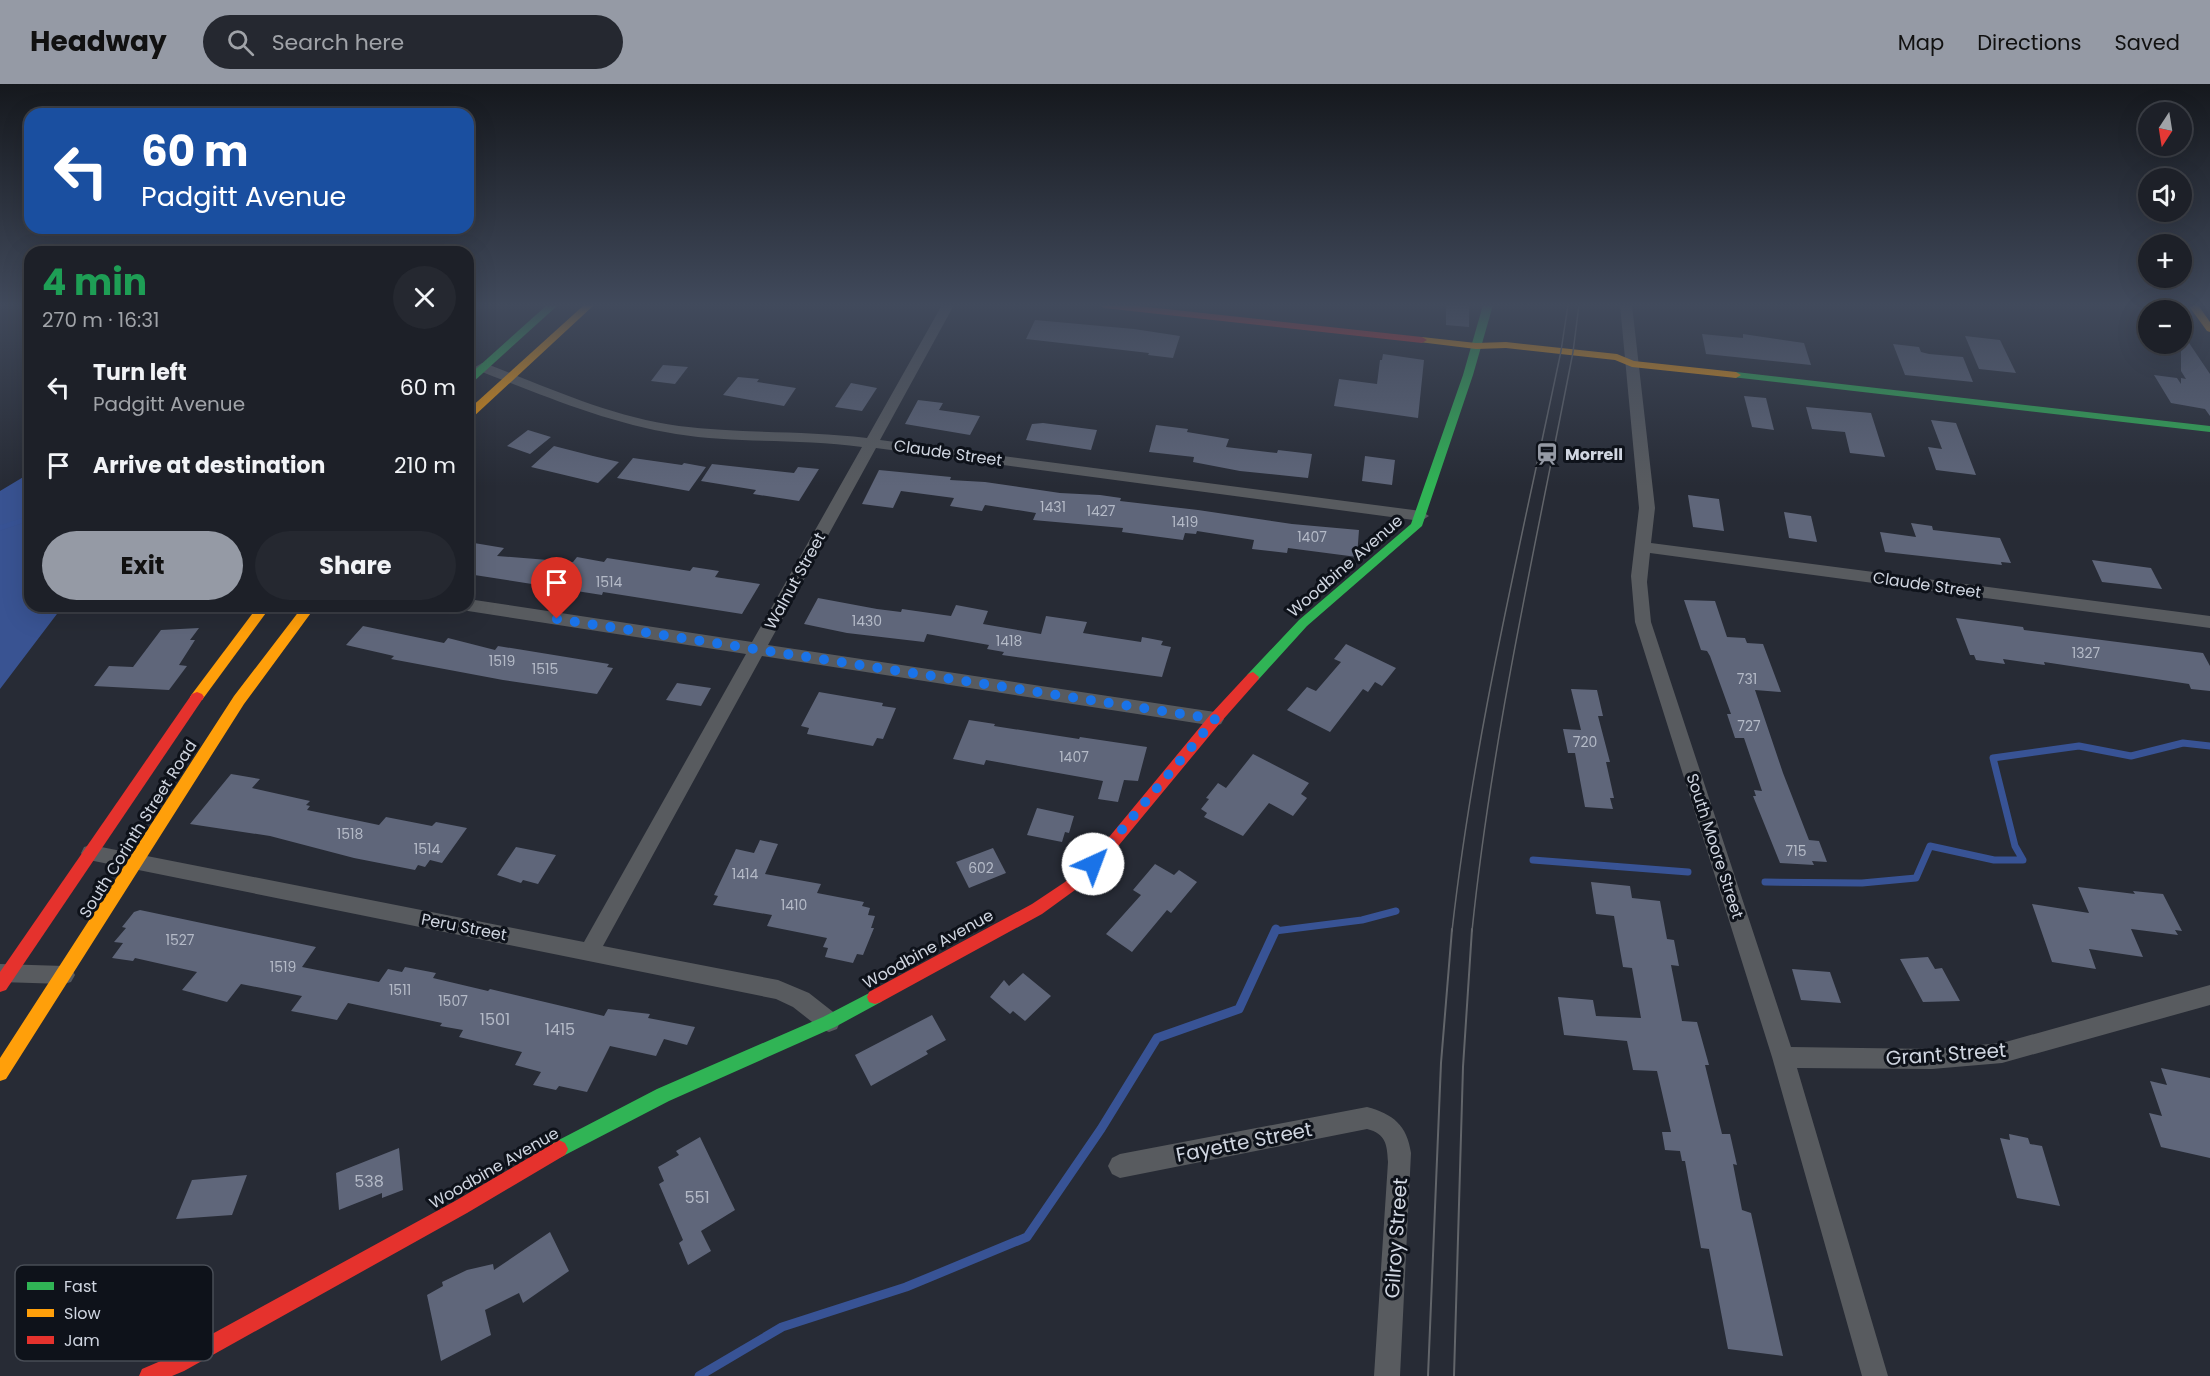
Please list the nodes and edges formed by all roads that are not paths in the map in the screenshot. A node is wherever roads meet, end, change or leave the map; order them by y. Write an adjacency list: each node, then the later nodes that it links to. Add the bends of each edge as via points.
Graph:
1 (521, 365): 10 (street)
2 (915, 365): 13 (street, Walnut Street)
3 (1470, 365): 14 (street, Woodbine Avenue)
4 (1593, 365): 5 (street)
5 (1628, 365)
6 (1632, 365): 15 (street, South Moore Street, via 1647,508)
7 (1644, 365): 12 (street)
8 (482, 367): 9 (street); 10 (street, Claude Street)
9 (474, 375)
10 (509, 376): 11 (street); 13 (street, Claude Street, via 635,422 677,430)
11 (474, 410)
12 (2210, 429)
13 (873, 443): 14 (street, Claude Street); 20 (street, Walnut Street)
14 (1421, 516): 21 (street, Woodbine Avenue, via 1402,540 1303,623)
15 (1644, 548): 19 (street, Claude Street); 29 (street, South Moore Street, via 1640,570 1643,622)
16 (474, 606): 20 (street)
17 (261, 612): 22 (street, South Corinth Street Road)
18 (305, 612): 23 (street, South Corinth Street Road, via 239,700)
19 (2210, 622)
20 (757, 650): 21 (street); 24 (street, Walnut Street)
21 (1215, 719): 28 (street, Woodbine Avenue, via 1105,852 1070,886 1036,909)
22 (90, 853): 23 (street, Peru Street); 26 (street, South Corinth Street Road)
23 (138, 861): 24 (street, Peru Street); 25 (street, South Corinth Street Road)
24 (590, 952): 28 (street, Peru Street, via 778,990 801,1000)
25 (64, 975): 26 (street); 30 (street, South Corinth Street Road)
26 (3, 977)
27 (2210, 995): 29 (street, Grant Street, via 2002,1053 1932,1059)
28 (829, 1022): 33 (street, Woodbine Avenue, via 663,1095 554,1152)
29 (1783, 1057): 37 (street, South Moore Street)
30 (0, 1073)
31 (1367, 1118): 32 (street, Fayette Street); 36 (street, Gilroy Street, via 1384,1122 1395,1132 1399,1147)
32 (1120, 1166)
33 (213, 1344)
34 (182, 1361): 35 (street, Woodbine Avenue)
35 (149, 1376)
36 (1387, 1376)
37 (1875, 1376)

